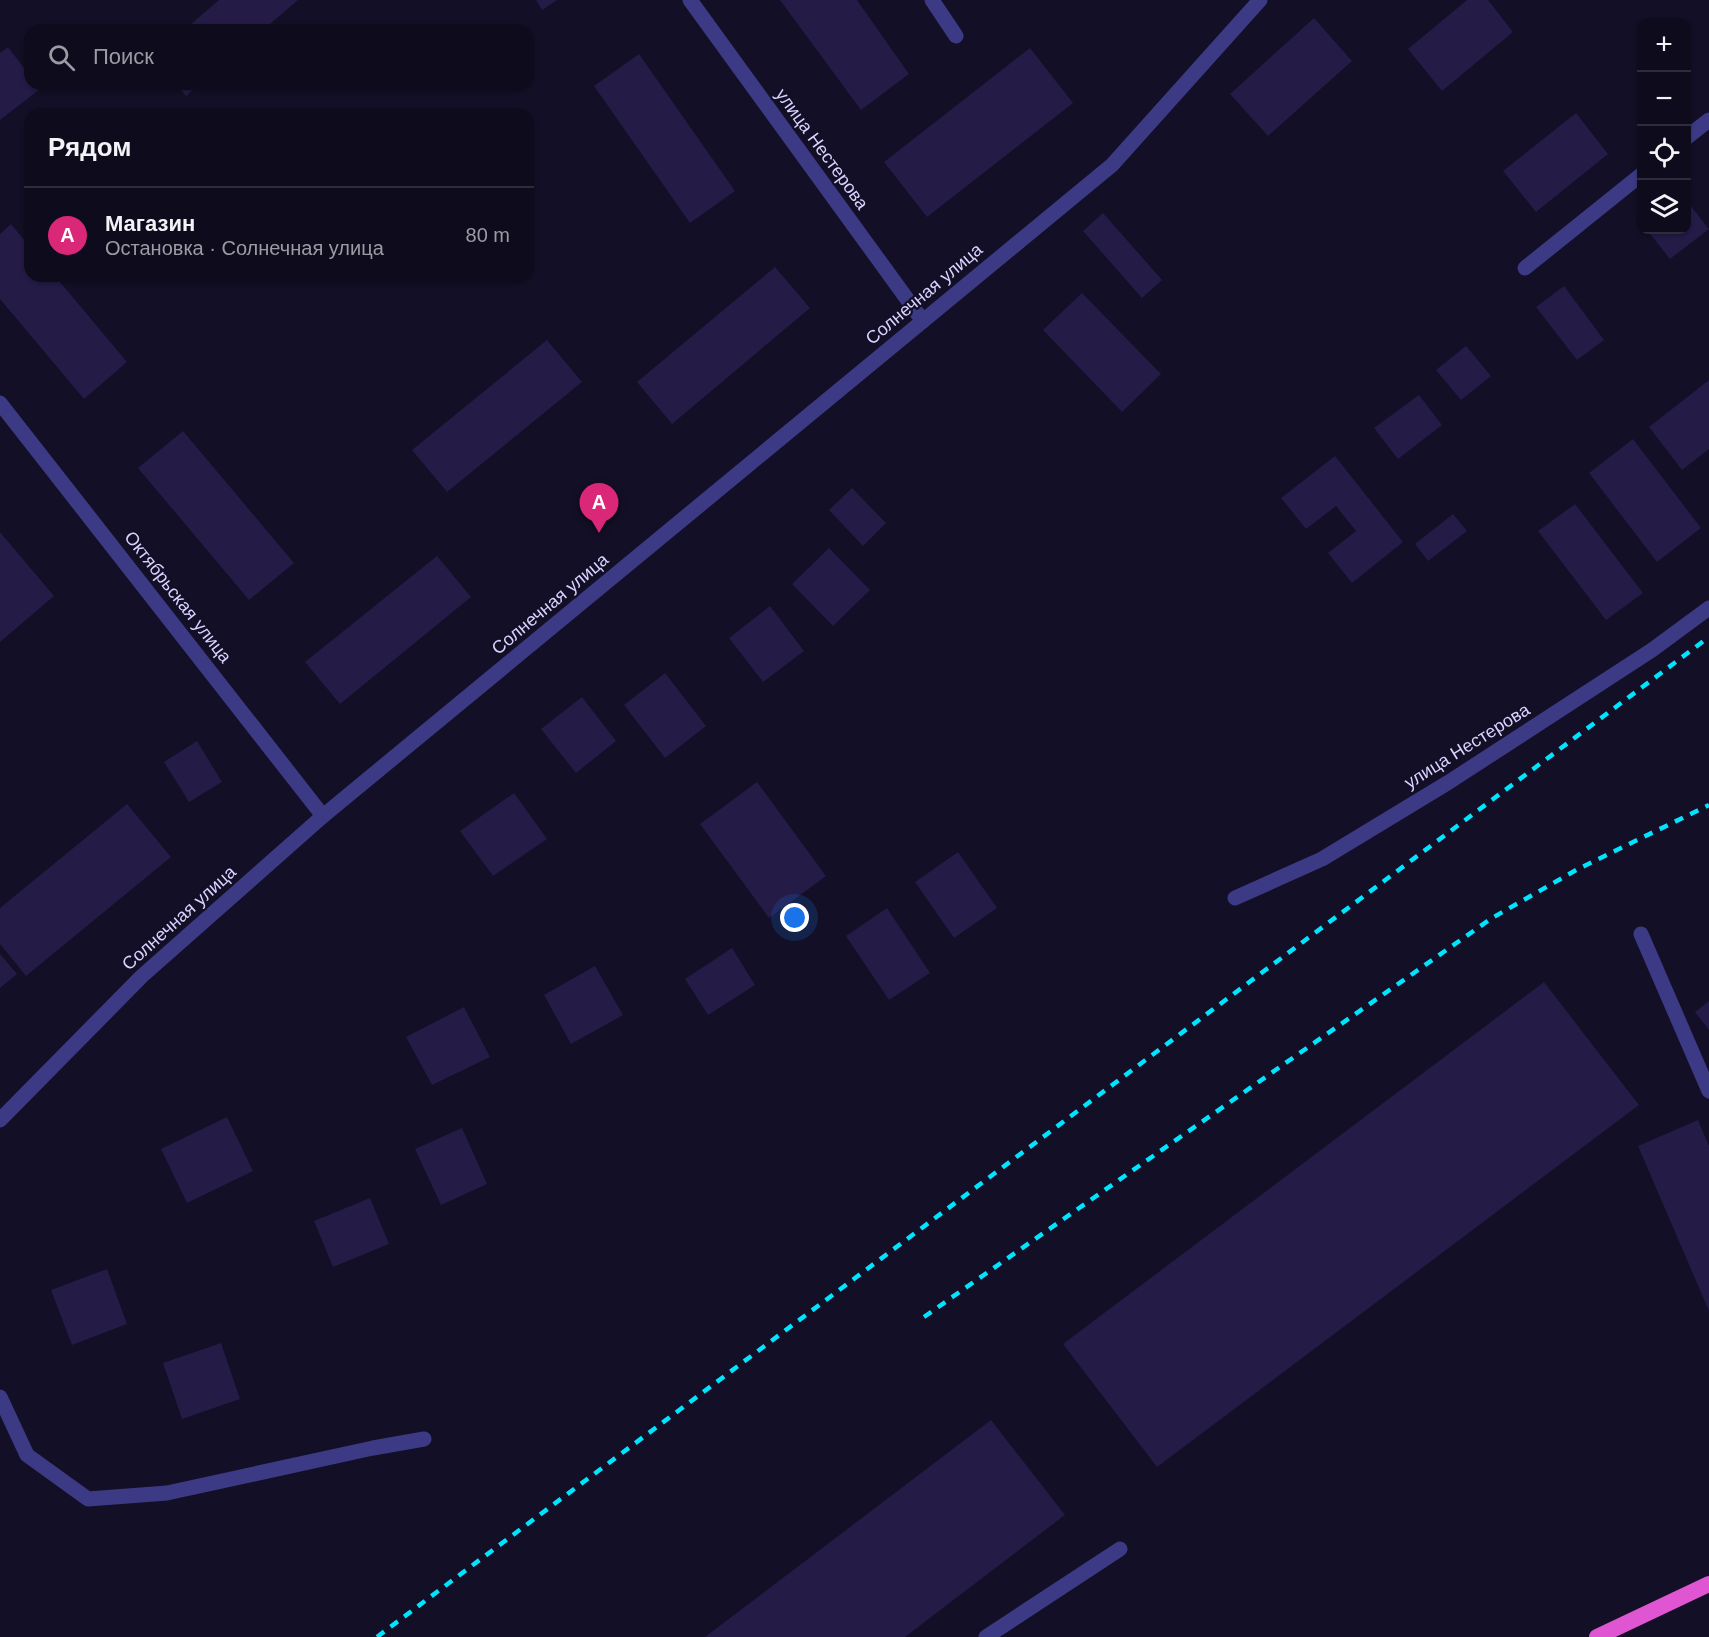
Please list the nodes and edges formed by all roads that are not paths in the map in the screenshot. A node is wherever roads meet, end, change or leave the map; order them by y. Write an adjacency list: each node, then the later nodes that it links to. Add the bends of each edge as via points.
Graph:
1 (690, 0): 9 (street, улица Нестерова)
2 (933, 0): 4 (street)
3 (1260, 0): 9 (street, Солнечная улица, via 1112,165)
4 (956, 36)
5 (1709, 120): 6 (street)
6 (1691, 134)
7 (1637, 177): 8 (street)
8 (1525, 268)
9 (923, 321): 13 (street, Солнечная улица)
10 (0, 404): 11 (street, Октябрьская улица)
11 (6, 419): 13 (street, Октябрьская улица)
12 (1709, 608): 14 (street, улица Нестерова, via 1652,650 1410,806 1322,859)
13 (323, 816): 17 (street, Солнечная улица, via 142,976)
14 (1235, 898)
15 (1641, 934): 16 (street)
16 (1709, 1091)
17 (0, 1120)
18 (0, 1397): 19 (street, via 27,1455 88,1499 167,1493)
19 (424, 1439)
20 (1120, 1549): 22 (street)
21 (1709, 1584): 23 (highway)
22 (986, 1637)
23 (1597, 1637)

